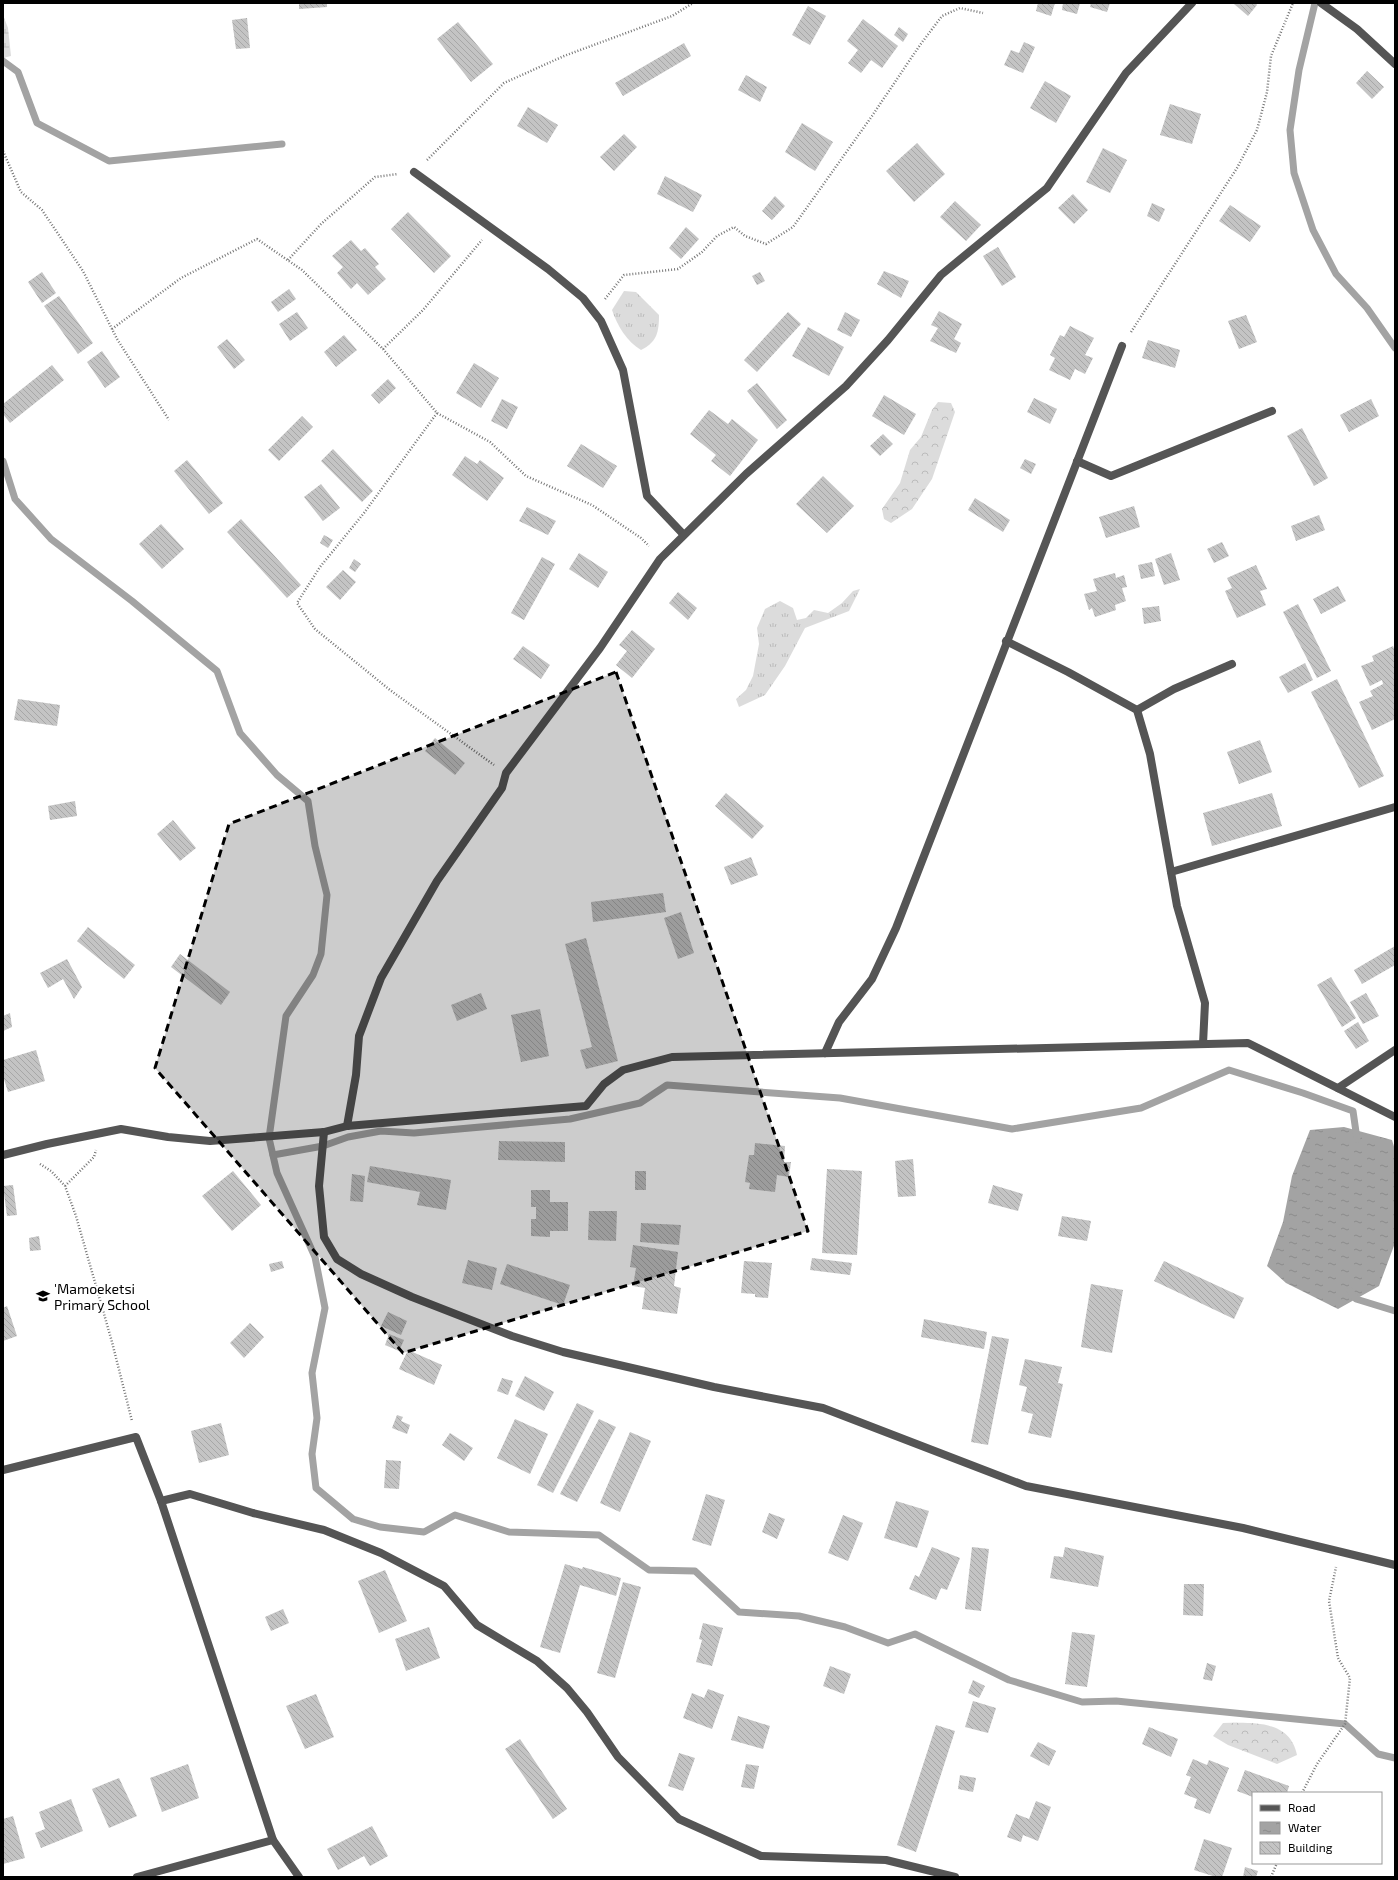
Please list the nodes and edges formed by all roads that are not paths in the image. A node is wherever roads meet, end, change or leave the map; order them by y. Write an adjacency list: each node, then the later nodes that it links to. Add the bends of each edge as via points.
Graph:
1 (1192, 3): 8 (street, via 1126,73 1047,188 941,274 888,340 846,386 746,474)
2 (1321, 3): 3 (street, via 1357,29)
3 (1395, 64)
4 (414, 172): 8 (street, via 577,293 601,321 623,370 647,496)
5 (1122, 346): 7 (street)
6 (1272, 411): 7 (street, via 1112,476)
7 (1077, 461): 9 (street)
8 (683, 534): 19 (street, via 660,558 600,648 506,773 502,788 437,881 382,978 359,1036 356,1075)
9 (1006, 641): 11 (street); 16 (street, via 896,928 872,980 839,1022)
10 (1232, 664): 11 (street, via 1174,689)
11 (1137, 710): 13 (street, via 1150,754)
12 (1395, 807): 13 (street)
13 (1171, 872): 14 (street, via 1177,906 1206,1003)
14 (1203, 1044): 16 (street); 17 (street, via 1248,1043)
15 (1395, 1050): 17 (street)
16 (825, 1053): 19 (street, via 672,1057 624,1070 604,1084 586,1106)
17 (1338, 1088): 18 (street)
18 (1395, 1117)
19 (347, 1126): 20 (street)
20 (324, 1132): 21 (street, via 210,1141 121,1130); 24 (street, via 319,1186 324,1237 337,1259 361,1274 412,1297 512,1336 563,1352 714,1387 823,1408 1026,1486 1243,1528)
21 (3, 1155)
22 (3, 1470): 23 (street, via 136,1437)
23 (161, 1501): 25 (street); 28 (street, via 190,1494 253,1513 324,1530 381,1553 444,1586 477,1625 537,1661 567,1688 618,1757 679,1819 761,1856 886,1860)
24 (1395, 1565)
25 (274, 1840): 26 (street); 27 (street)
26 (137, 1877)
27 (299, 1877)
28 (955, 1877)

